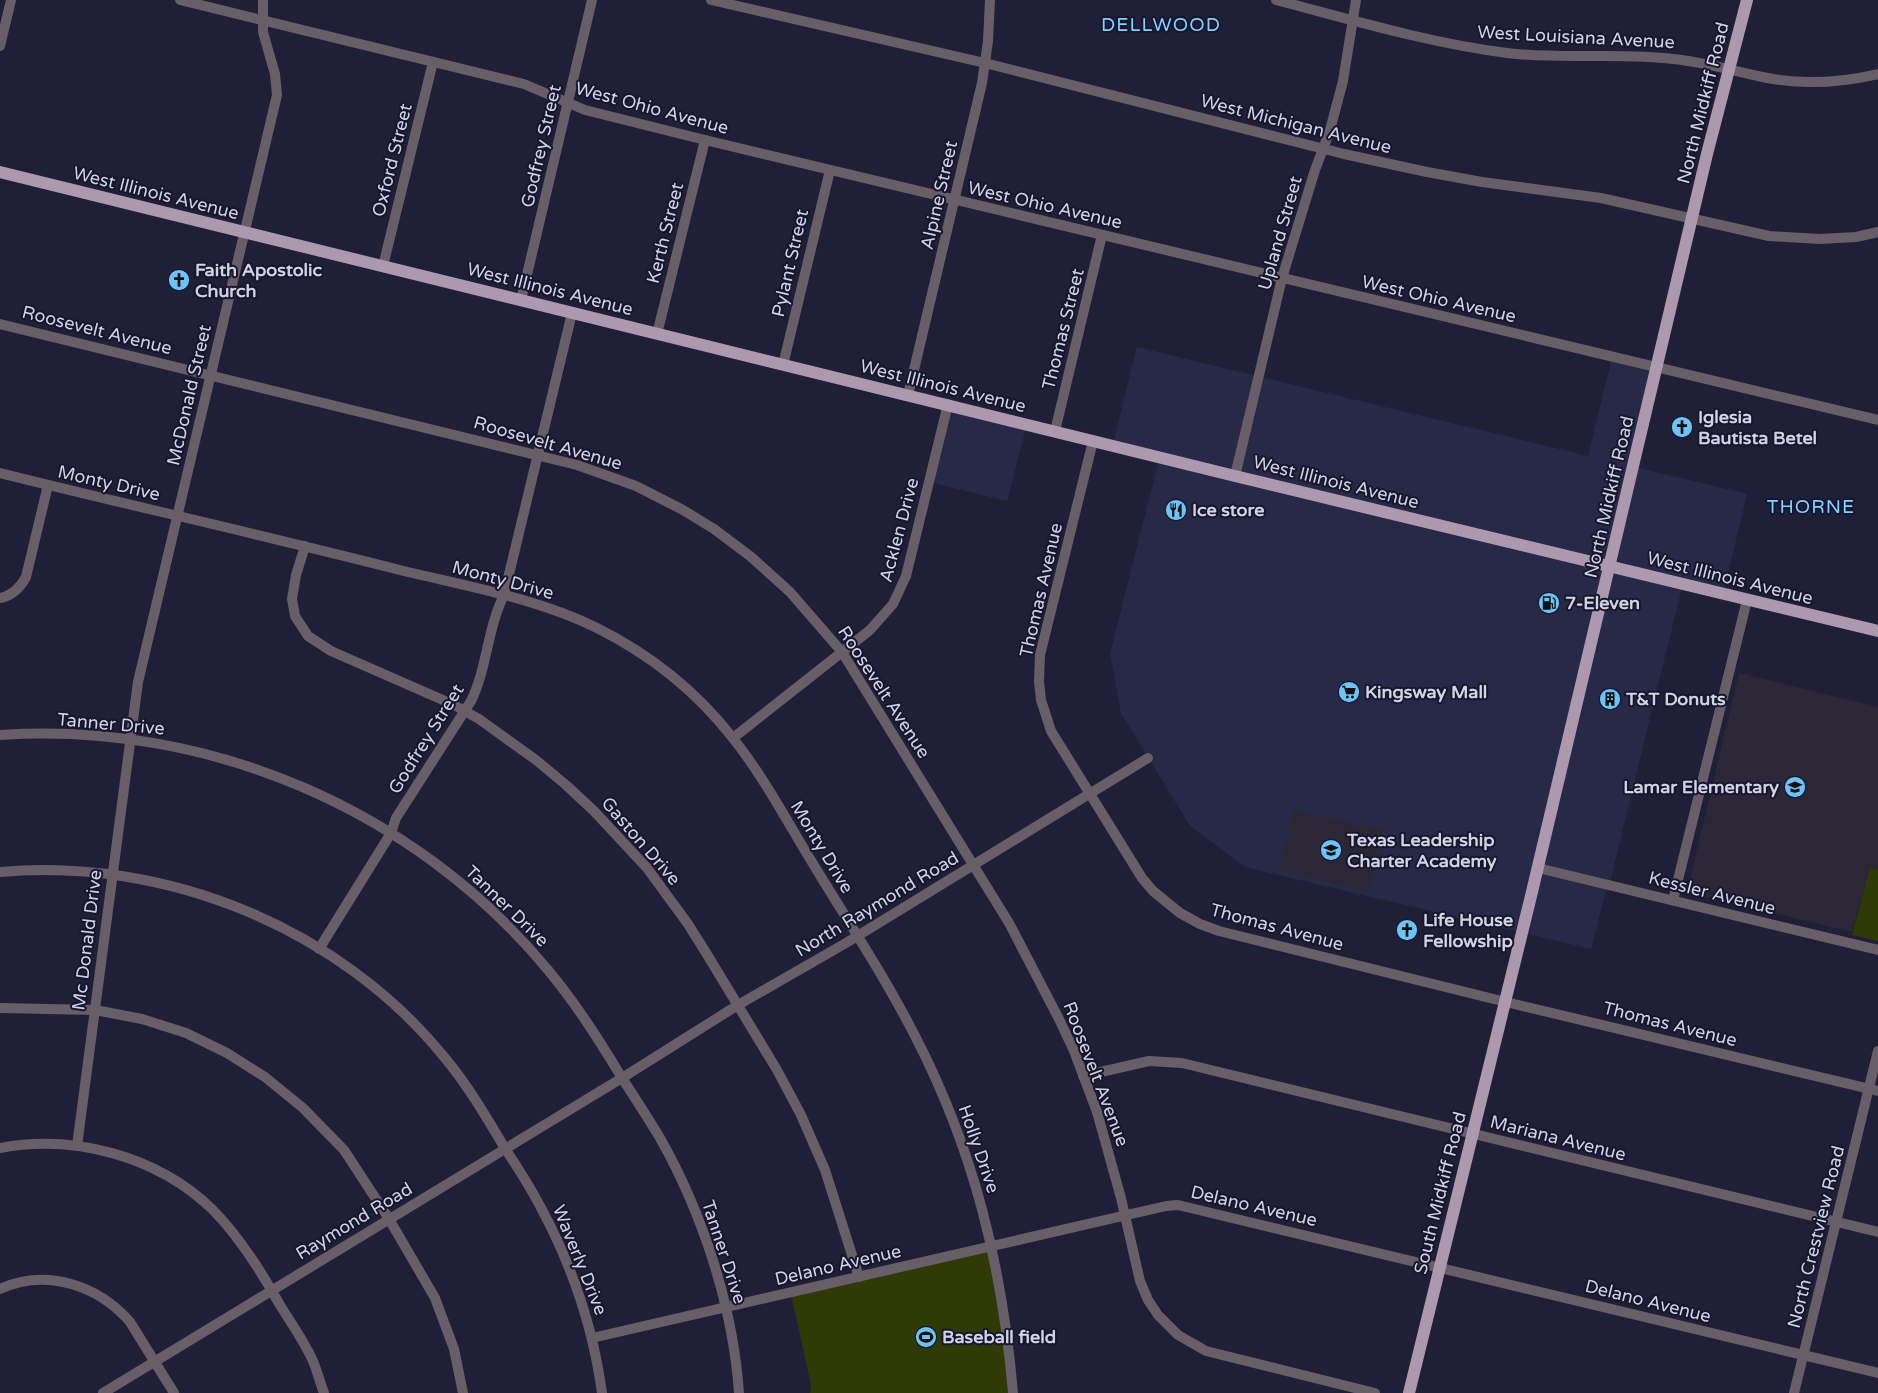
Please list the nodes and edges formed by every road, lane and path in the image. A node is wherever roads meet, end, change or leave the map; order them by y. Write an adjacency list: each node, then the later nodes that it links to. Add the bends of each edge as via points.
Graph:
1 (11, 0): 12 (street)
2 (180, 0): 10 (street, West Ohio Avenue)
3 (263, 0): 10 (street, McDonald Street)
4 (592, 0): 17 (street, Godfrey Street)
5 (711, 0): 14 (street, West Michigan Avenue)
6 (990, 0): 14 (street, Alpine Street)
7 (1276, 0): 11 (street, West Louisiana Avenue)
8 (1356, 0): 11 (street, Upland Street)
9 (1747, 0): 15 (main road, North Midkiff Road)
10 (262, 20): 13 (street, West Ohio Avenue); 25 (street, McDonald Street, via 277,95)
11 (1353, 20): 15 (street, West Louisiana Avenue, via 1457,45 1508,53 1573,57 1653,56); 19 (street, Upland Street, via 1343,81)
12 (0, 46)
13 (433, 62): 17 (street, West Ohio Avenue, via 524,84); 27 (street, Oxford Street)
14 (985, 63): 19 (street, West Michigan Avenue); 22 (street, Alpine Street)
15 (1729, 69): 16 (street, West Louisiana Avenue, via 1806,82 1834,82); 23 (main road, North Midkiff Road)
16 (1878, 74)
17 (568, 103): 18 (street, West Ohio Avenue); 29 (street, Godfrey Street)
18 (705, 140): 20 (street, West Ohio Avenue); 32 (street, Kerth Street)
19 (1324, 148): 23 (street, West Michigan Avenue, via 1427,172 1601,198); 28 (street, Upland Street)
20 (830, 170): 22 (street, West Ohio Avenue); 33 (street, Pylant Street)
21 (0, 172): 25 (main road, West Illinois Avenue)
22 (954, 200): 26 (street, West Ohio Avenue); 36 (street, Alpine Street)
23 (1693, 218): 24 (street, West Michigan Avenue, via 1769,236 1804,239 1837,239); 34 (main road, North Midkiff Road)
24 (1878, 232)
25 (244, 233): 27 (main road, West Illinois Avenue); 35 (street, McDonald Street)
26 (1102, 235): 28 (street, West Ohio Avenue); 39 (street, Thomas Street)
27 (383, 266): 29 (main road, West Illinois Avenue)
28 (1282, 278): 34 (street, West Ohio Avenue); 43 (street, Upland Street)
29 (521, 300): 30 (main road, West Illinois Avenue)
30 (572, 313): 32 (main road, West Illinois Avenue); 41 (street, Godfrey Street)
31 (0, 324): 35 (street, Roosevelt Avenue)
32 (657, 334): 33 (main road, West Illinois Avenue)
33 (783, 364): 36 (main road, West Illinois Avenue)
34 (1657, 368): 38 (street, West Ohio Avenue); 47 (main road, North Midkiff Road)
35 (211, 375): 41 (street, Roosevelt Avenue); 45 (street, McDonald Street)
36 (908, 395): 37 (main road, West Illinois Avenue)
37 (948, 404): 39 (main road, West Illinois Avenue); 52 (street, Acklen Drive, via 901,589 875,626)
38 (1878, 420)
39 (1055, 431): 40 (main road, West Illinois Avenue)
40 (1093, 441): 43 (main road, West Illinois Avenue); 58 (street, Thomas Avenue, via 1039,670 1041,700 1049,725)
41 (538, 454): 48 (street, Godfrey Street); 52 (street, Roosevelt Avenue, via 636,486 714,529 790,592)
42 (0, 473): 44 (street, Monty Drive)
43 (1234, 476): 47 (main road, West Illinois Avenue)
44 (48, 485): 45 (street, Monty Drive); 49 (street, via 26,577 17,590)
45 (178, 516): 46 (street, Monty Drive); 56 (street, McDonald Street, via 140,669)
46 (305, 546): 48 (street, Monty Drive); 53 (street, Gaston Drive, via 292,599 295,616 308,636 332,651)
47 (1610, 567): 50 (main road, West Illinois Avenue); 61 (main road, North Midkiff Road)
48 (504, 595): 53 (street, Godfrey Street, via 497,609 480,679); 55 (street, Monty Drive, via 563,613 631,647 681,684)
49 (0, 598)
50 (1747, 600): 51 (main road, West Illinois Avenue); 64 (street)
51 (1878, 631)
52 (842, 652): 55 (street, Acklen Drive); 60 (street, Roosevelt Avenue)
53 (464, 711): 59 (street, Godfrey Street, via 396,818); 69 (street, Gaston Drive, via 556,776 630,848 688,924)
54 (0, 735): 56 (street, Tanner Drive, via 78,734)
55 (733, 738): 65 (street, Monty Drive)
56 (129, 739): 59 (street, Tanner Drive, via 220,757 271,774 337,802); 63 (street, Mc Donald Drive)
57 (1148, 758): 58 (street, North Raymond Road)
58 (1090, 794): 60 (street, North Raymond Road); 68 (street, Thomas Avenue, via 1144,881 1173,908 1200,924)
59 (391, 833): 66 (street); 74 (street, Tanner Drive, via 466,887 526,945 585,1017)
60 (974, 865): 65 (street, North Raymond Road); 73 (street, Roosevelt Avenue, via 1036,970)
61 (1538, 868): 64 (street, Kessler Avenue); 68 (main road, North Midkiff Road)
62 (0, 872): 63 (street, Waverly Drive, via 62,871)
63 (112, 875): 66 (street, Waverly Drive, via 150,881 221,901 272,922); 71 (street, Mc Donald Drive)
64 (1673, 900): 67 (street, Kessler Avenue)
65 (857, 936): 69 (street, North Raymond Road); 84 (street, Holly Drive, via 898,1004 938,1084 975,1183)
66 (319, 949): 79 (street, Waverly Drive, via 372,986 428,1038 469,1090)
67 (1878, 950)
68 (1506, 1002): 75 (street, Thomas Avenue); 76 (main road, South Midkiff Road)
69 (738, 1005): 74 (street, North Raymond Road); 86 (street, Gaston Drive, via 805,1123 825,1170)
70 (0, 1008): 71 (street)
71 (95, 1010): 77 (street, Mc Donald Drive); 81 (street, via 142,1019 186,1033 265,1077 303,1108 344,1150)
72 (1878, 1051): 75 (street, North Crestview Road)
73 (1083, 1076): 76 (street, Mariana Avenue, via 1149,1061 1182,1063); 80 (street, Roosevelt Avenue, via 1102,1129)
74 (622, 1078): 79 (street, Raymond Road); 89 (street, Tanner Drive, via 661,1140 687,1194 709,1249)
75 (1873, 1090): 82 (street, North Crestview Road)
76 (1473, 1134): 82 (street, Mariana Avenue); 85 (main road, South Midkiff Road)
77 (77, 1146): 78 (street, via 41,1144); 88 (street, via 135,1160 190,1190 235,1235)
78 (0, 1148)
79 (505, 1148): 81 (street, Raymond Road); 90 (street, Waverly Drive, via 550,1225 575,1283)
80 (1126, 1216): 84 (street, Delano Avenue); 85 (street, Delano Avenue, via 1171,1205 1186,1206); 101 (street, Roosevelt Avenue, via 1147,1297 1163,1320 1183,1338 1214,1353)
81 (389, 1219): 88 (street, Raymond Road); 97 (street, via 434,1298 454,1349)
82 (1836, 1222): 83 (street, Mariana Avenue); 91 (street, North Crestview Road)
83 (1878, 1232)
84 (992, 1246): 86 (street, Delano Avenue); 100 (street, Holly Drive, via 1005,1313)
85 (1440, 1268): 91 (street, Delano Avenue); 102 (main road, South Midkiff Road)
86 (859, 1277): 89 (street, Delano Avenue)
87 (0, 1289): 92 (street, via 41,1280 81,1286 122,1313)
88 (271, 1290): 92 (street, Raymond Road); 96 (street, via 312,1360)
89 (726, 1308): 90 (street, Delano Avenue); 99 (street, Tanner Drive)
90 (592, 1338): 98 (street, Waverly Drive)
91 (1803, 1355): 93 (street, Delano Avenue); 103 (street, North Crestview Road)
92 (154, 1361): 94 (street, Raymond Road); 95 (street)
93 (1878, 1373)
94 (103, 1393)
95 (174, 1393)
96 (324, 1393)
97 (463, 1393)
98 (602, 1393)
99 (739, 1393)
100 (1013, 1393)
101 (1375, 1393)
102 (1409, 1393)
103 (1794, 1393)

